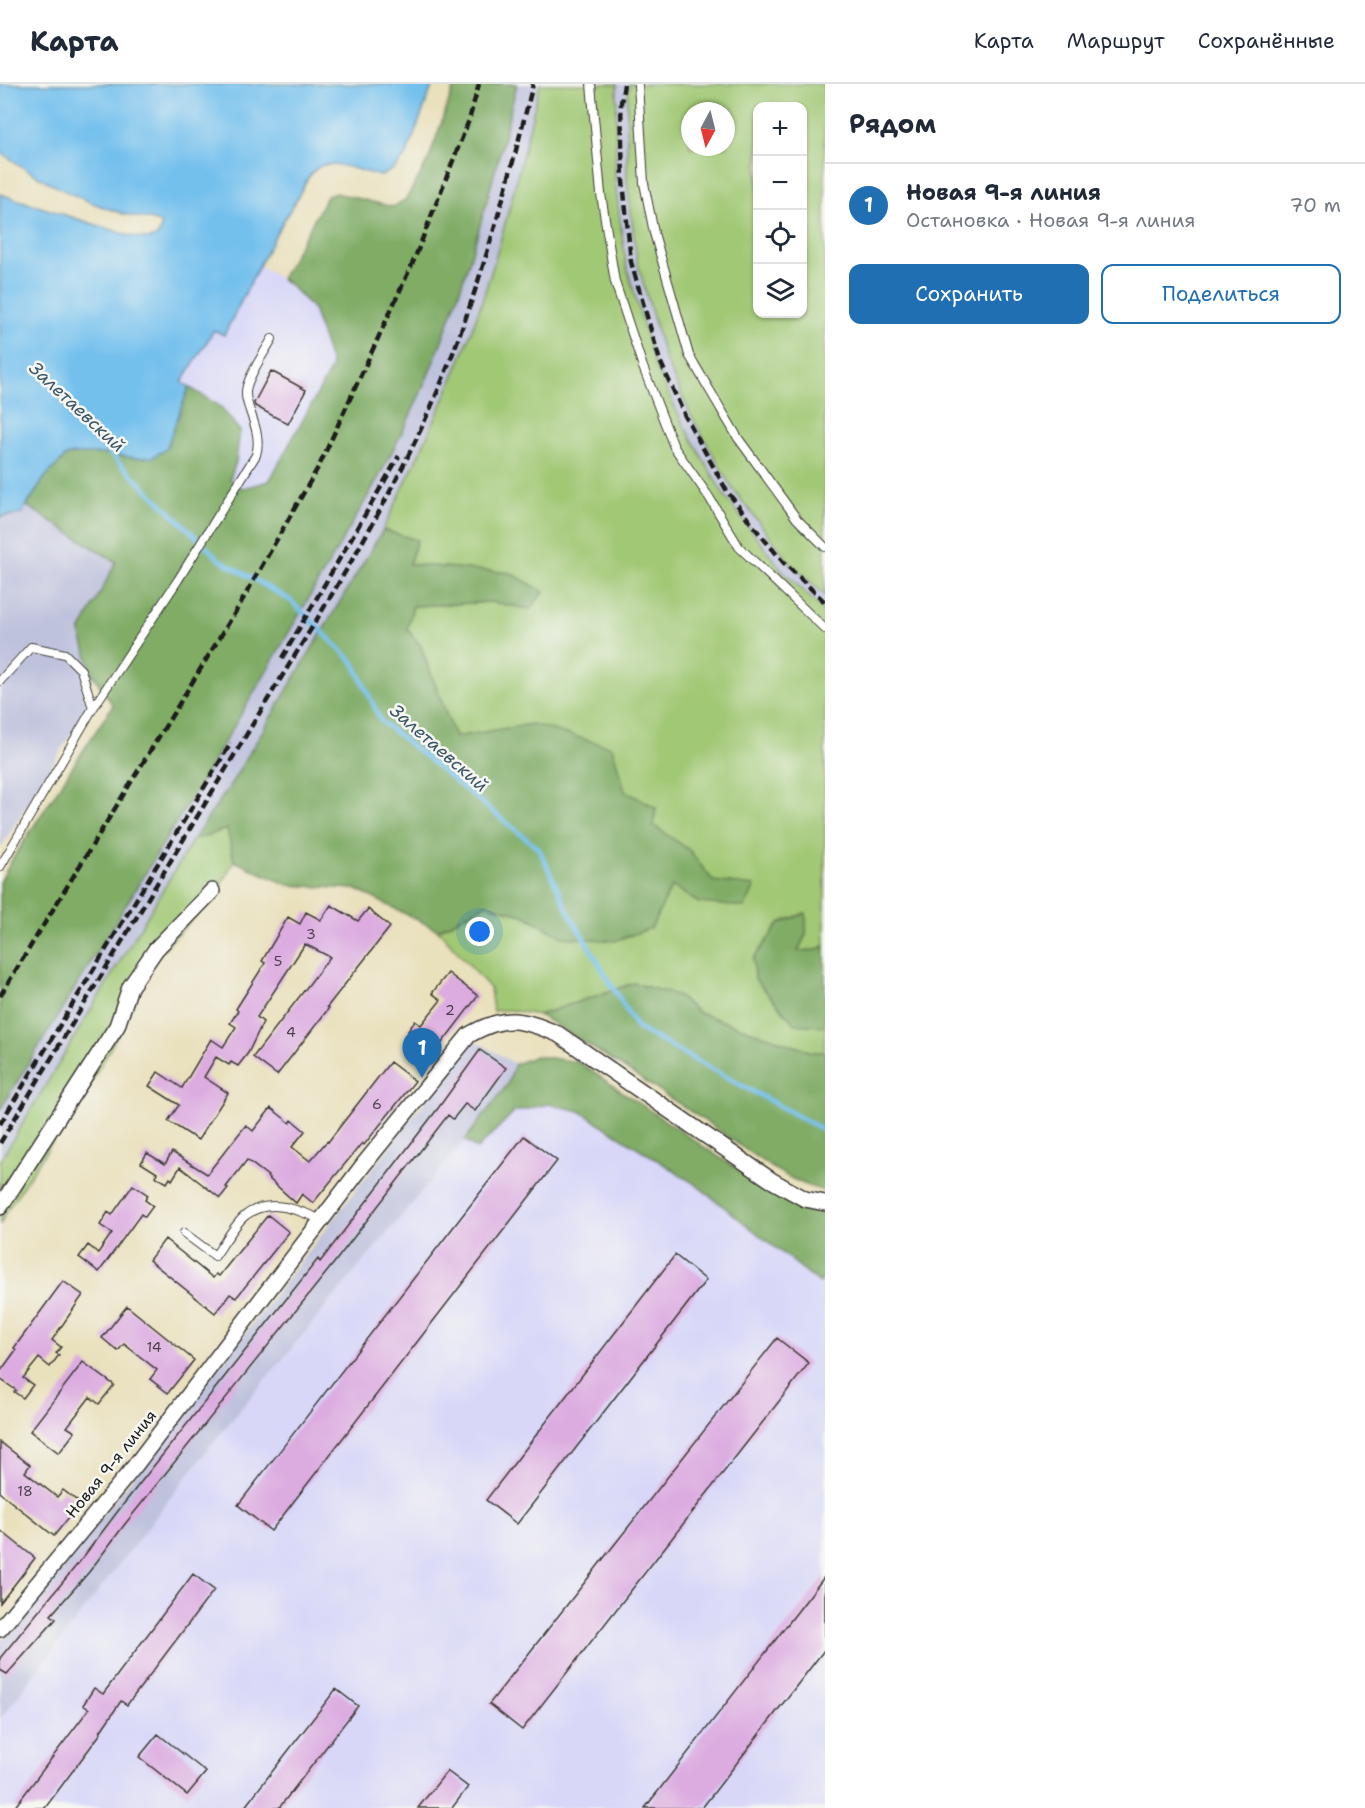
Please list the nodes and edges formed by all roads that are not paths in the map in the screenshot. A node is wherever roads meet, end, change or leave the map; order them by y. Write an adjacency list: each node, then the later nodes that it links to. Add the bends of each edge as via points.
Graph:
1 (591, 84): 5 (lane, via 601,194 615,282 674,447 739,547)
2 (638, 84): 4 (lane, via 644,183 689,355 738,438 797,519)
3 (272, 339): 7 (lane, via 247,386 258,434 256,455)
4 (825, 547)
5 (825, 629)
6 (0, 681): 7 (lane, via 31,647 65,654 81,670)
7 (93, 708): 8 (lane)
8 (0, 867)
9 (212, 891): 11 (street, via 156,949 130,987 117,1026)
10 (825, 1203): 12 (street, Новая 9-я линия, via 805,1199 771,1180 558,1034 533,1023 507,1020 470,1035)
11 (0, 1207)
12 (322, 1220): 13 (lane, via 297,1209 270,1205 246,1215 215,1256); 14 (street, Новая 9-я линия, via 134,1467)
13 (184, 1233)
14 (0, 1629)

